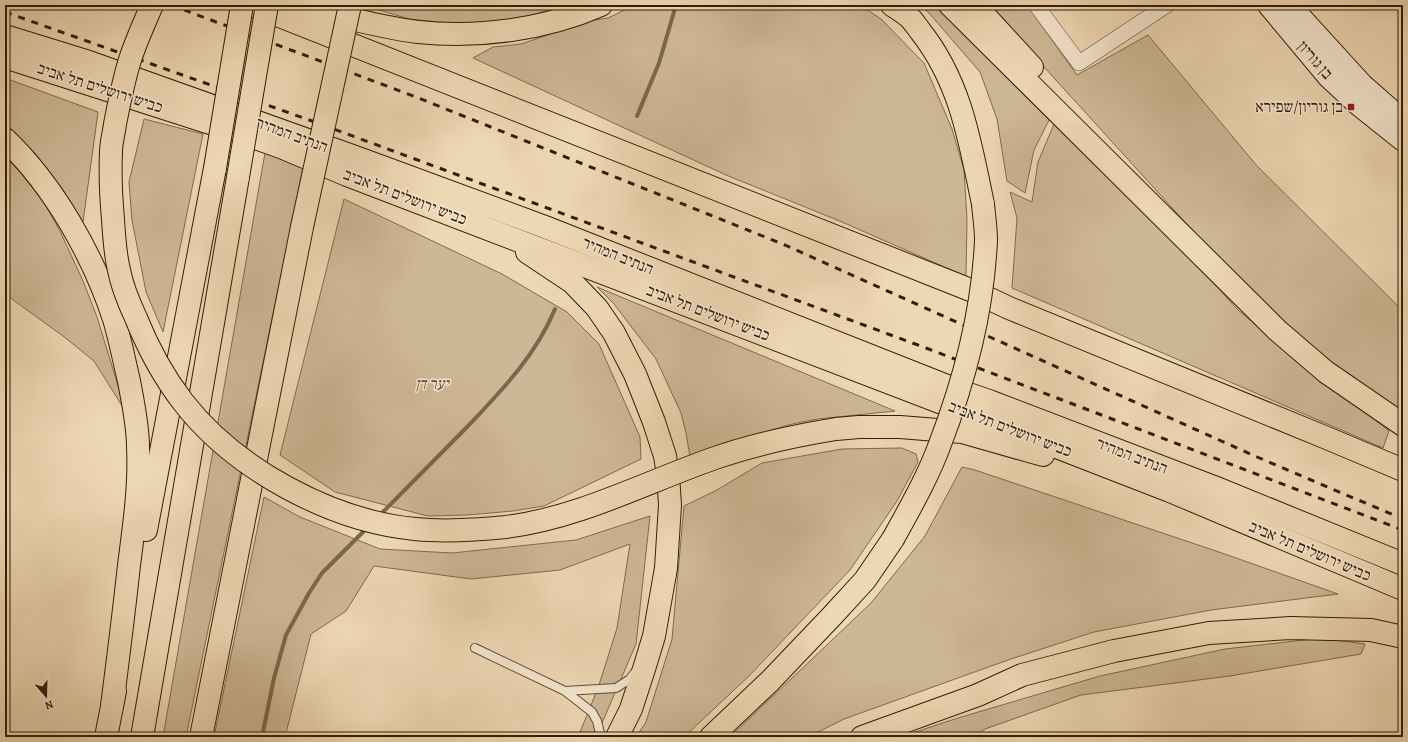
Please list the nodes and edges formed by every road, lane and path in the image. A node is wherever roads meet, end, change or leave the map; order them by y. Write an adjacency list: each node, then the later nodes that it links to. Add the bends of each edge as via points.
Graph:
1 (152, 5): 24 (highway, bridge, via 129,63 111,149 110,184 119,270 143,337 165,377 184,404 224,444 294,492 324,506 370,521 414,529 445,531 506,527 581,510 700,463 754,445 859,427 962,432)
2 (242, 5): 32 (highway, bridge, via 215,168)
3 (252, 5): 23 (highway, via 965,288)
4 (267, 5): 34 (highway, bridge)
5 (293, 5): 6 (highway, via 392,28 472,34 534,26)
6 (600, 5)
7 (892, 5): 38 (highway, bridge, via 909,17 931,45 946,72 961,106 983,204 986,239 984,267 979,305 964,373 940,444 923,484 893,539 865,580 770,681)
8 (950, 5): 21 (highway)
9 (975, 5): 21 (highway)
10 (1036, 5): 11 (street, via 1079,63)
11 (1166, 5)
12 (1269, 5): 19 (street, בן גוריון, via 1329,77)
13 (1289, 5): 17 (street, בן גוריון, via 1362,86)
14 (349, 9): 35 (highway, bridge, via 302,227)
15 (5, 36): 25 (highway, הנתיב המהיר, via 89,62 537,224 989,401)
16 (5, 57): 20 (highway, כביש ירושלים תל אביב, via 281,147 347,175)
17 (1403, 120)
18 (5, 139): 32 (highway, via 49,192 86,251 114,320 132,394 138,447 138,477)
19 (1403, 140)
20 (494, 230): 24 (highway, כביש ירושלים תל אביב); 30 (highway, via 572,282 597,308 614,333 635,374 654,422 665,456 670,505 666,568)
21 (1225, 280): 22 (highway, via 1301,352)
22 (1403, 425)
23 (1403, 470)
24 (1170, 492): 25 (highway, כביש ירושלים תל אביב)
25 (1215, 499): 26 (highway, הנתיב המהיר); 27 (highway, כביש ירושלים תל אביב)
26 (1403, 564)
27 (1403, 589)
28 (1403, 637): 39 (highway, via 1371,630 1291,628 1209,633 1114,651 1022,675 978,695)
29 (475, 648): 31 (lane)
30 (649, 653): 31 (lane, via 630,679 616,688); 37 (highway, via 631,709)
31 (565, 691): 36 (lane, via 592,712)
32 (112, 706): 33 (highway)
33 (106, 737)
34 (142, 737)
35 (201, 737)
36 (601, 737)
37 (617, 737)
38 (711, 737)
39 (862, 737)

